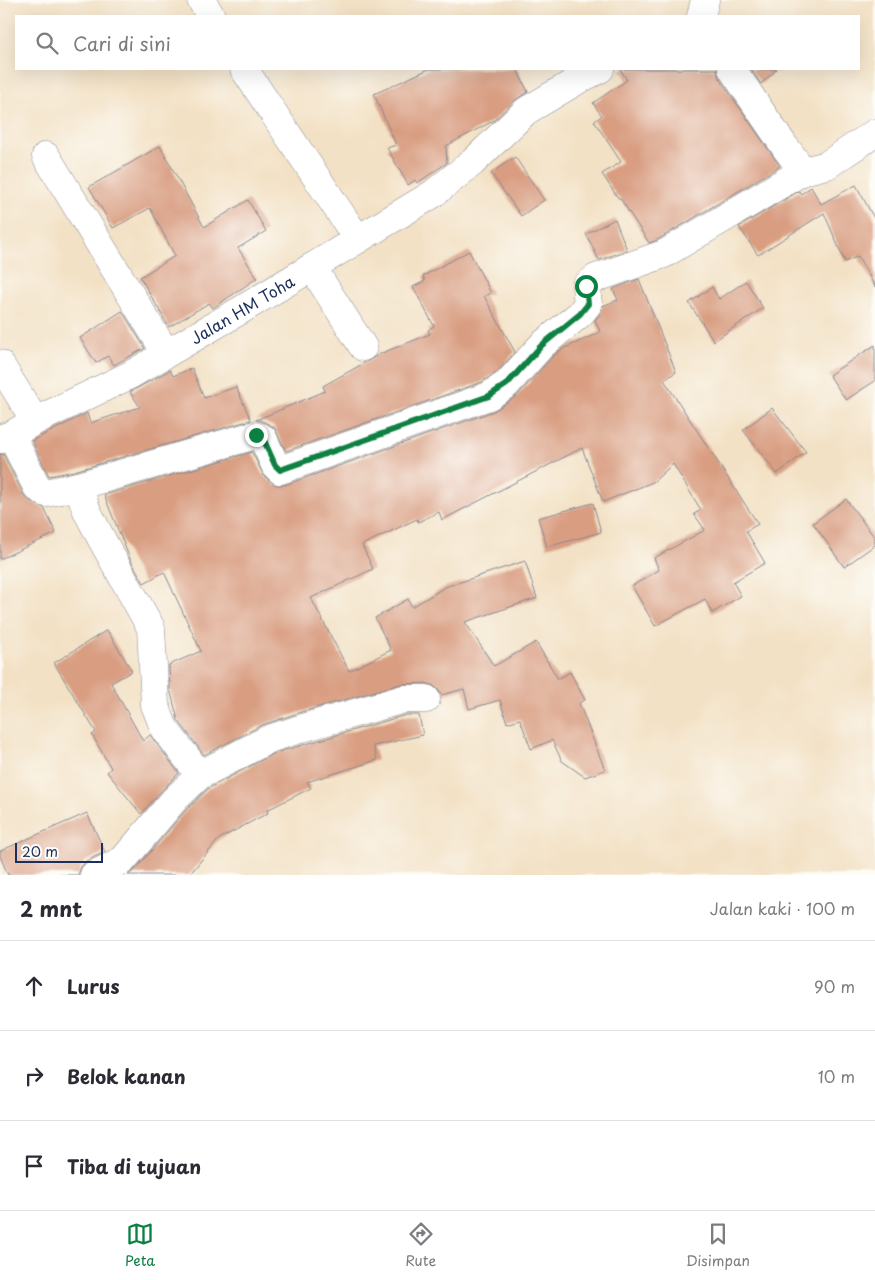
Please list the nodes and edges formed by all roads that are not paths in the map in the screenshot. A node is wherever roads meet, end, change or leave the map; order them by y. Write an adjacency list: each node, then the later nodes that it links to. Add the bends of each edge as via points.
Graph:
1 (201, 0): 3 (street)
2 (704, 0): 4 (street)
3 (210, 15)
4 (701, 15)
5 (245, 70): 11 (street)
6 (598, 70): 11 (street, Jalan HM Toha, via 526,111 473,162 433,194)
7 (733, 70): 10 (street)
8 (875, 133): 10 (street, via 827,164)
9 (46, 156): 14 (street)
10 (803, 171): 18 (street, via 664,254 596,278 586,286 588,304 580,314 542,345 507,384 489,396 280,470 263,438 256,435)
11 (357, 238): 12 (street, Jalan HM Toha)
12 (312, 266): 13 (street); 14 (street, Jalan HM Toha)
13 (363, 347)
14 (166, 353): 16 (street, Jalan HM Toha, via 130,375)
15 (0, 364): 16 (street)
16 (35, 421): 17 (street, Jalan HM Toha)
17 (5, 437): 18 (street, via 37,487 46,493)
18 (78, 486): 20 (street, via 87,511 151,628 155,705 164,728)
19 (426, 699): 20 (street, via 404,699 269,739)
20 (200, 775): 21 (street, via 123,860)
21 (94, 875)

